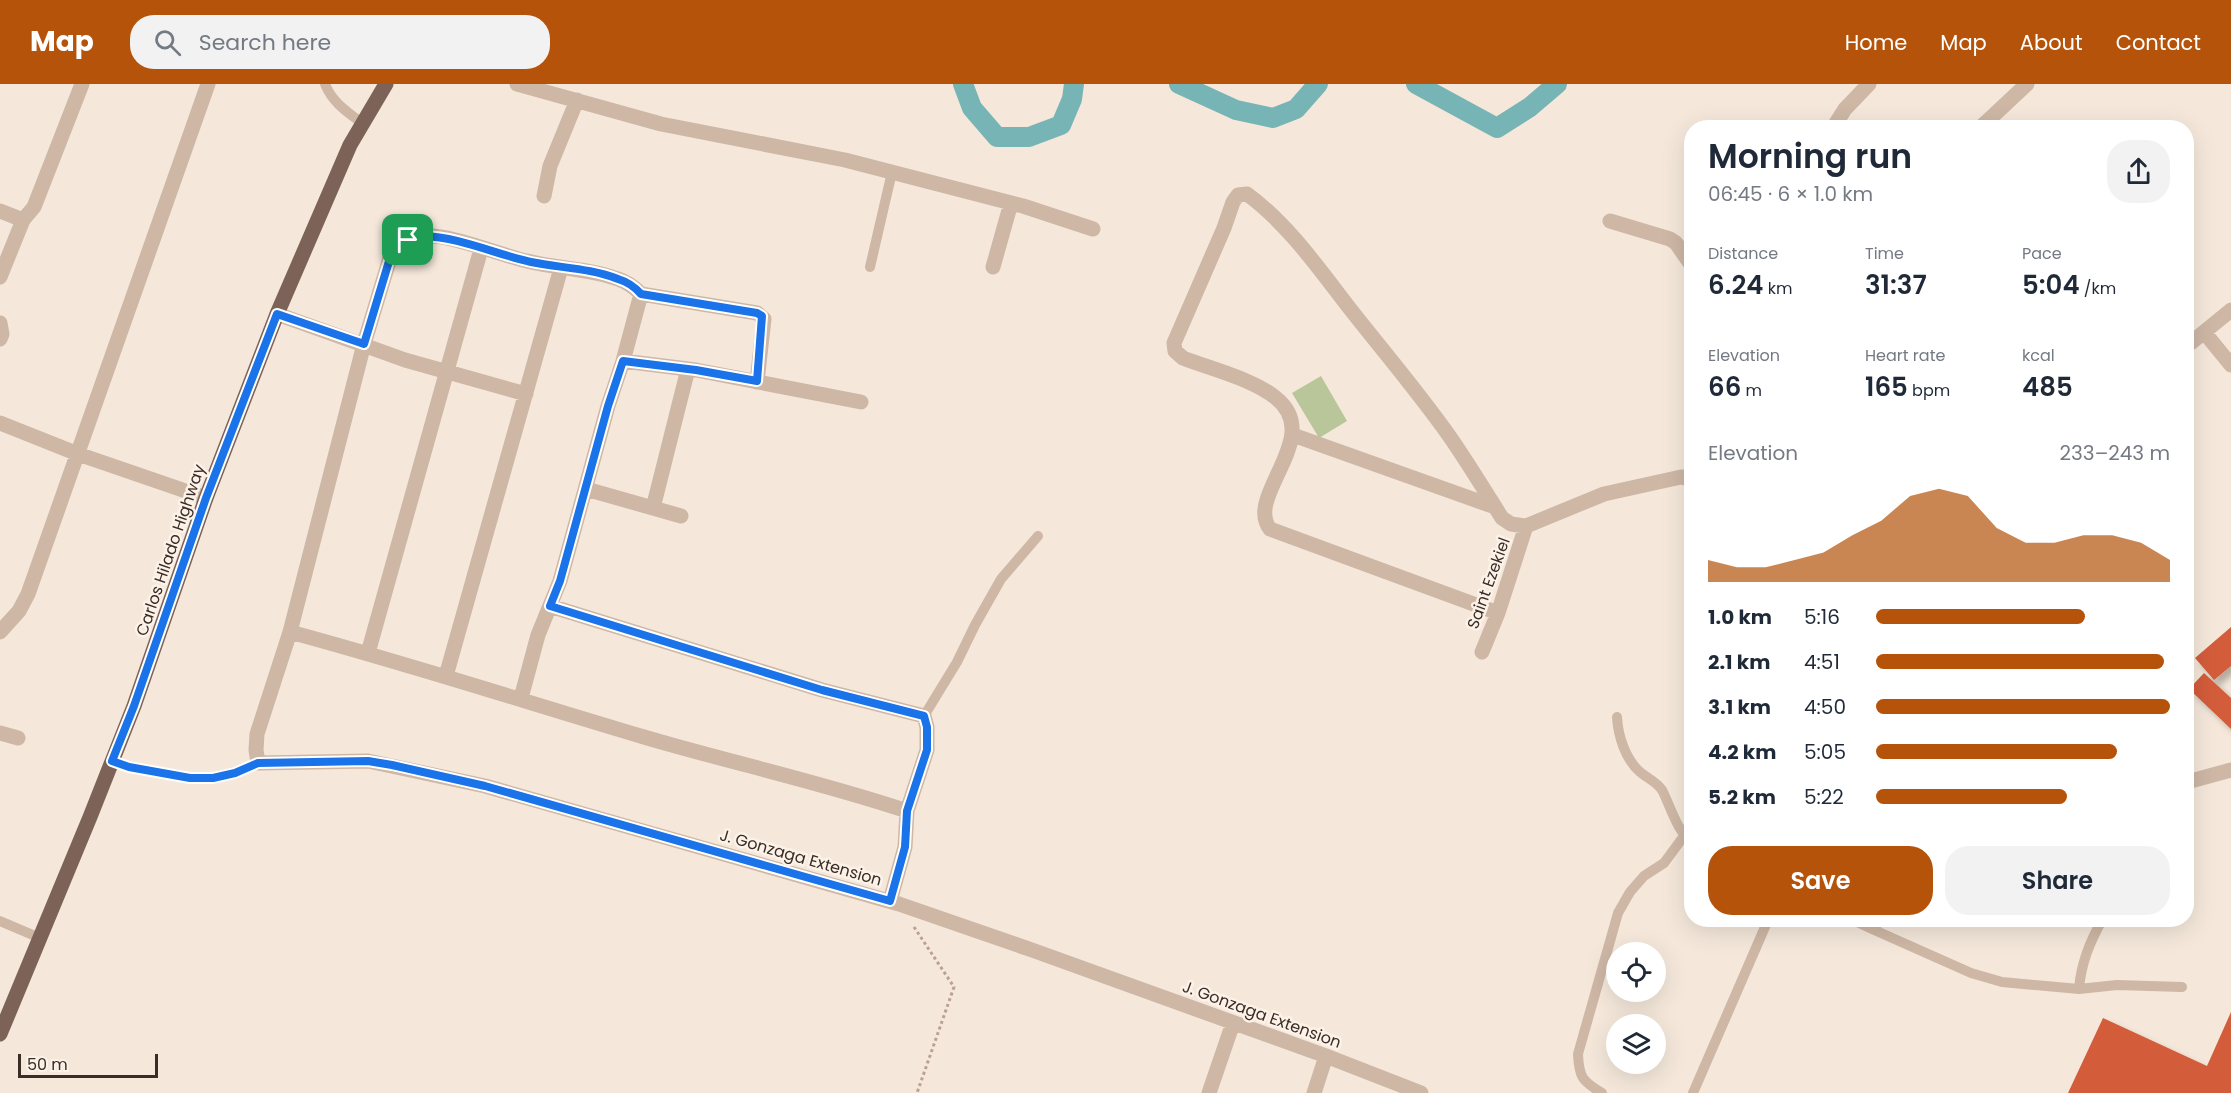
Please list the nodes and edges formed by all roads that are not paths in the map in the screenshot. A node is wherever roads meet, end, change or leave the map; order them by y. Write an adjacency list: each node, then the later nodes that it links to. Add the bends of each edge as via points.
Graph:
1 (82, 84): 16 (street, via 34,207)
2 (208, 84): 42 (street)
3 (325, 84): 11 (lane, via 338,105)
4 (386, 84): 11 (main road, Carlos Hilado Highway)
5 (517, 84): 8 (street)
6 (1869, 84): 9 (street)
7 (2027, 84): 10 (street)
8 (577, 100): 12 (street, via 661,124); 13 (street, via 550,166)
9 (1838, 120)
10 (1989, 120)
11 (362, 123): 27 (main road, Carlos Hilado Highway)
12 (892, 172): 14 (street); 21 (lane)
13 (544, 196)
14 (1011, 203): 18 (street); 22 (street)
15 (0, 211): 16 (street)
16 (23, 220): 24 (street)
17 (1610, 221): 20 (street, via 1670,238)
18 (1093, 229)
19 (481, 249): 23 (street); 32 (street, via 439,236 408,240 398,248 390,258); 36 (street)
20 (1684, 254)
21 (870, 267)
22 (993, 267)
23 (561, 268): 25 (street, via 617,278 633,285); 38 (street)
24 (0, 277)
25 (641, 294): 33 (street); 37 (street, via 762,316)
26 (2231, 310): 29 (street)
27 (277, 314): 32 (street); 45 (main road, Carlos Hilado Highway)
28 (0, 323): 30 (street)
29 (2204, 332): 31 (street); 34 (street)
30 (0, 339)
31 (2194, 340)
32 (364, 344): 36 (street); 54 (street)
33 (623, 361): 35 (street); 44 (street)
34 (2231, 365)
35 (688, 369): 37 (street); 47 (street)
36 (447, 371): 38 (street); 56 (street)
37 (757, 381): 39 (street)
38 (526, 394): 57 (street)
39 (861, 402)
40 (0, 423): 42 (street)
41 (1293, 435): 46 (street); 46 (street, via 1286,409 1266,390 1183,358 1175,351 1174,343 1238,195 1247,194 1261,204 1297,240 1422,398); 52 (street, via 1264,509 1270,529)
42 (78, 454): 45 (street); 53 (street, via 28,594)
43 (1684, 478): 49 (street, via 1604,494)
44 (586, 489): 47 (street); 51 (street)
45 (206, 498): 74 (main road, Carlos Hilado Highway, via 134,706)
46 (1495, 507): 49 (street, via 1511,524)
47 (653, 508): 48 (street)
48 (681, 516)
49 (1526, 526): 52 (street, Saint Ezekiel)
50 (1038, 536): 59 (lane, via 1001,579)
51 (550, 606): 58 (street); 59 (street, via 822,690)
52 (1498, 613): 55 (street, Saint Ezekiel)
53 (0, 632)
54 (290, 632): 56 (street); 68 (street, J. Gonzaga Extension, via 257,734 258,763 368,761 392,765 485,786)
55 (1482, 652)
56 (368, 653): 57 (street)
57 (446, 676): 58 (street)
58 (521, 698): 65 (street)
59 (924, 716): 65 (street, via 927,750)
60 (1617, 717): 66 (lane, via 1618,734 1626,751 1638,771 1660,786)
61 (0, 733): 62 (street)
62 (18, 738)
63 (2231, 770): 64 (street)
64 (2194, 780)
65 (907, 811): 68 (street)
66 (1684, 831)
67 (1684, 843): 83 (lane, via 1644,876 1618,913 1578,1054 1579,1073)
68 (895, 903): 77 (street, J. Gonzaga Extension)
69 (0, 921): 74 (lane)
70 (1765, 927): 84 (lane)
71 (1868, 927): 73 (lane)
72 (2098, 927): 76 (lane, via 2082,965)
73 (1872, 929): 76 (lane, via 1971,973 2002,982)
74 (39, 938): 78 (main road, Carlos Hilado Highway)
75 (2182, 987): 76 (lane, via 2117,985)
76 (2079, 989)
77 (1233, 1023): 79 (street, J. Gonzaga Extension); 81 (street)
78 (0, 1034)
79 (1326, 1056): 80 (street, J. Gonzaga Extension); 82 (street)
80 (1412, 1091)
81 (1209, 1093)
82 (1314, 1093)
83 (1602, 1093)
84 (1693, 1093)

